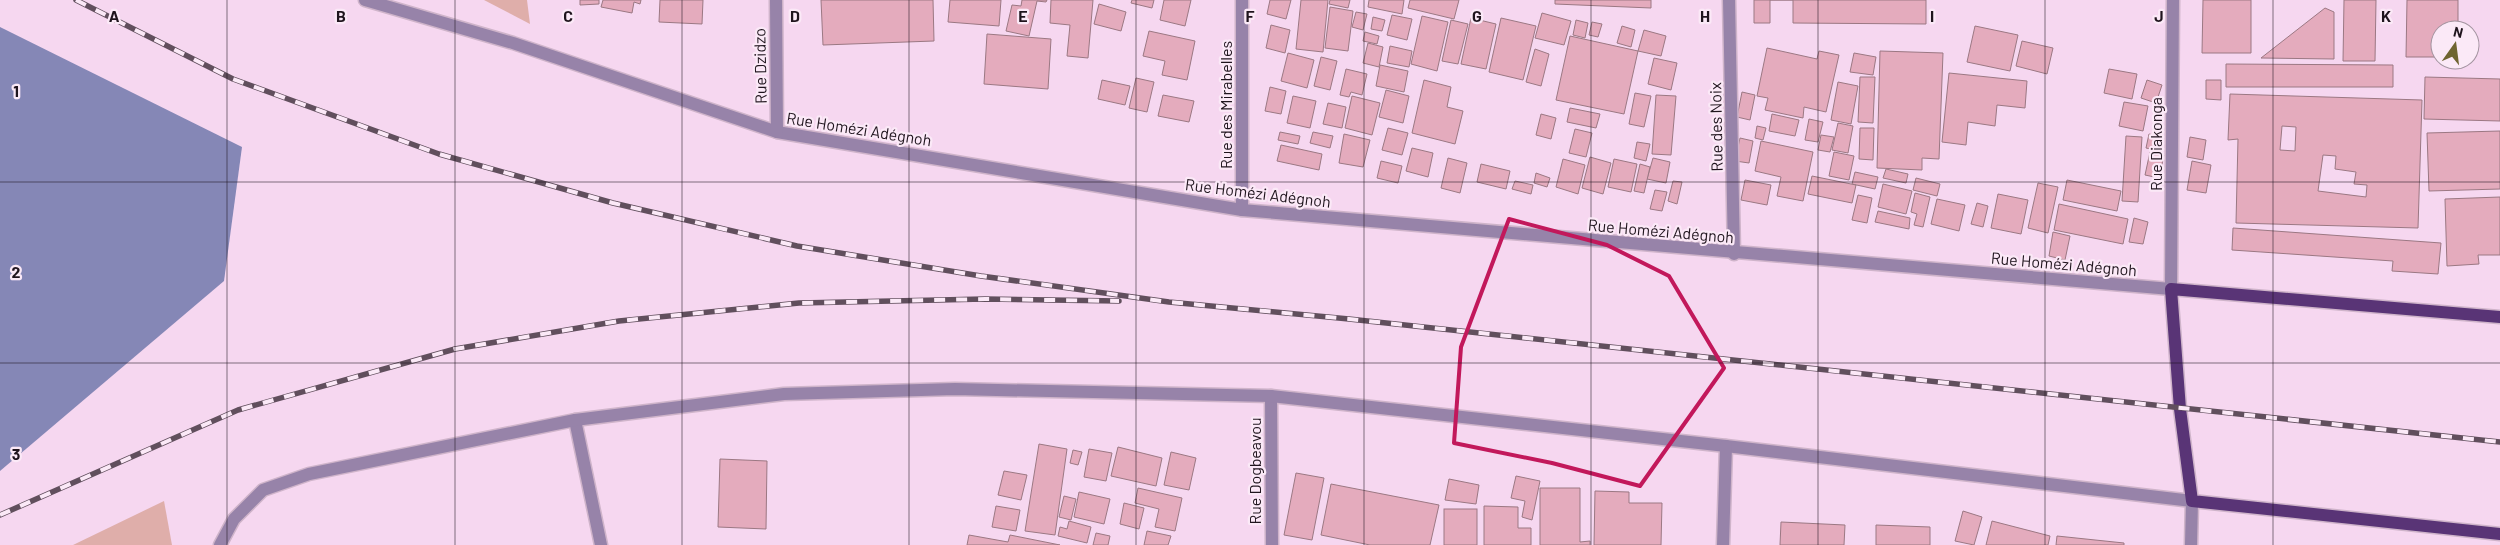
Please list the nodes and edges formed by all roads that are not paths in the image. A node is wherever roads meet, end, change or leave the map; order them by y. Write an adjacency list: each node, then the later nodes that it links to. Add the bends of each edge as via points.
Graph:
1 (365, 0): 6 (street, Rue Homézi Adégnoh, via 512,43)
2 (776, 0): 6 (street, Rue Dzidzo)
3 (1242, 0): 7 (street, Rue des Mirabelles)
4 (1729, 0): 8 (street, Rue des Noix)
5 (2173, 0): 9 (street, Rue Diakonga)
6 (777, 132): 7 (street, Rue Homézi Adégnoh)
7 (1242, 210): 8 (street, Rue Homézi Adégnoh)
8 (1734, 254): 9 (street, Rue Homézi Adégnoh)
9 (2171, 289): 10 (main road); 14 (main road, via 2180,409)
10 (2500, 317)
11 (1271, 396): 12 (street, via 955,389 784,394); 13 (street); 18 (street, Rue Dogbeavou)
12 (575, 420): 16 (street, via 309,474 263,490 234,519); 17 (street)
13 (1726, 446): 14 (street); 19 (street)
14 (2192, 500): 15 (main road); 20 (street)
15 (2500, 534)
16 (220, 545)
17 (602, 545)
18 (1272, 545)
19 (1723, 545)
20 (2191, 545)

